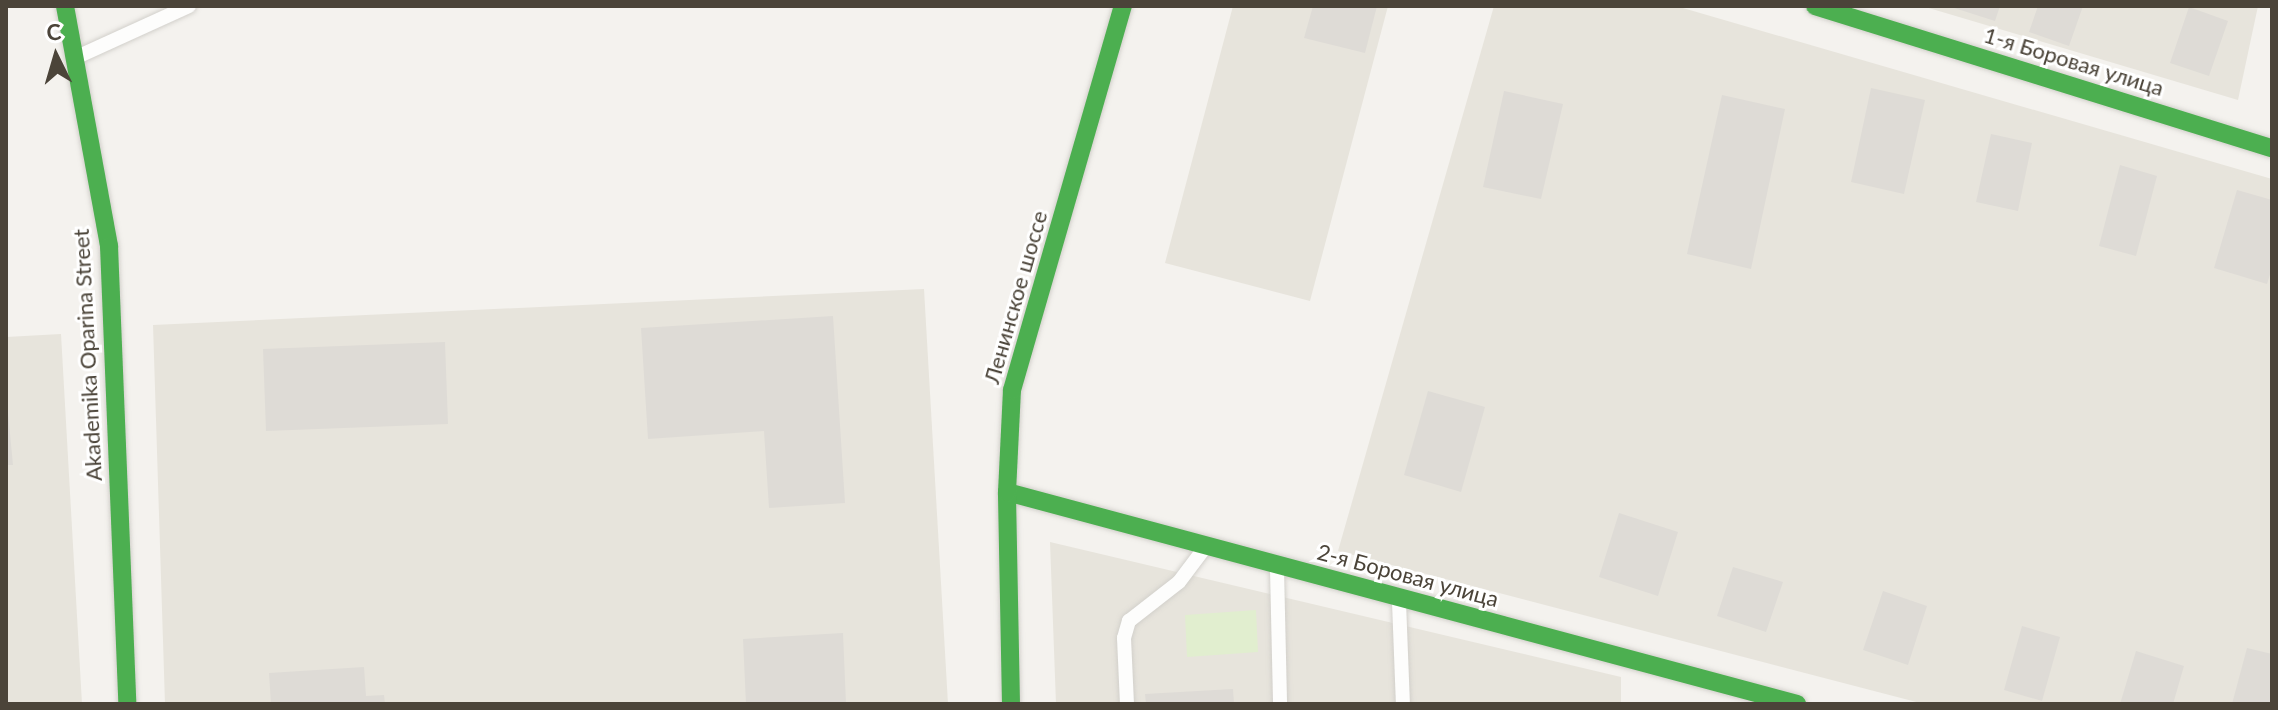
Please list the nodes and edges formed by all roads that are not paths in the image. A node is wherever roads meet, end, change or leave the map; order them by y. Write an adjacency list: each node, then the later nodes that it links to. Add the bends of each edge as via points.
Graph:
1 (65, 6): 5 (street, Akademika Oparina Street)
2 (189, 6): 5 (lane)
3 (1123, 6): 7 (street, Ленинское шоссе, via 1012,390)
4 (1815, 6): 6 (street, 1-я Боровая улица)
5 (75, 58): 11 (street, Akademika Oparina Street, via 109,246)
6 (2272, 148)
7 (1007, 492): 8 (street, 2-я Боровая улица); 12 (street, Ленинское шоссе)
8 (1207, 545): 9 (street, 2-я Боровая улица); 13 (lane, via 1179,582 1129,621 1124,638)
9 (1277, 564): 10 (street, 2-я Боровая улица); 14 (lane)
10 (1399, 597): 15 (lane); 16 (street, 2-я Боровая улица)
11 (127, 704)
12 (1011, 704)
13 (1127, 704)
14 (1280, 704)
15 (1403, 704)
16 (1797, 704)

